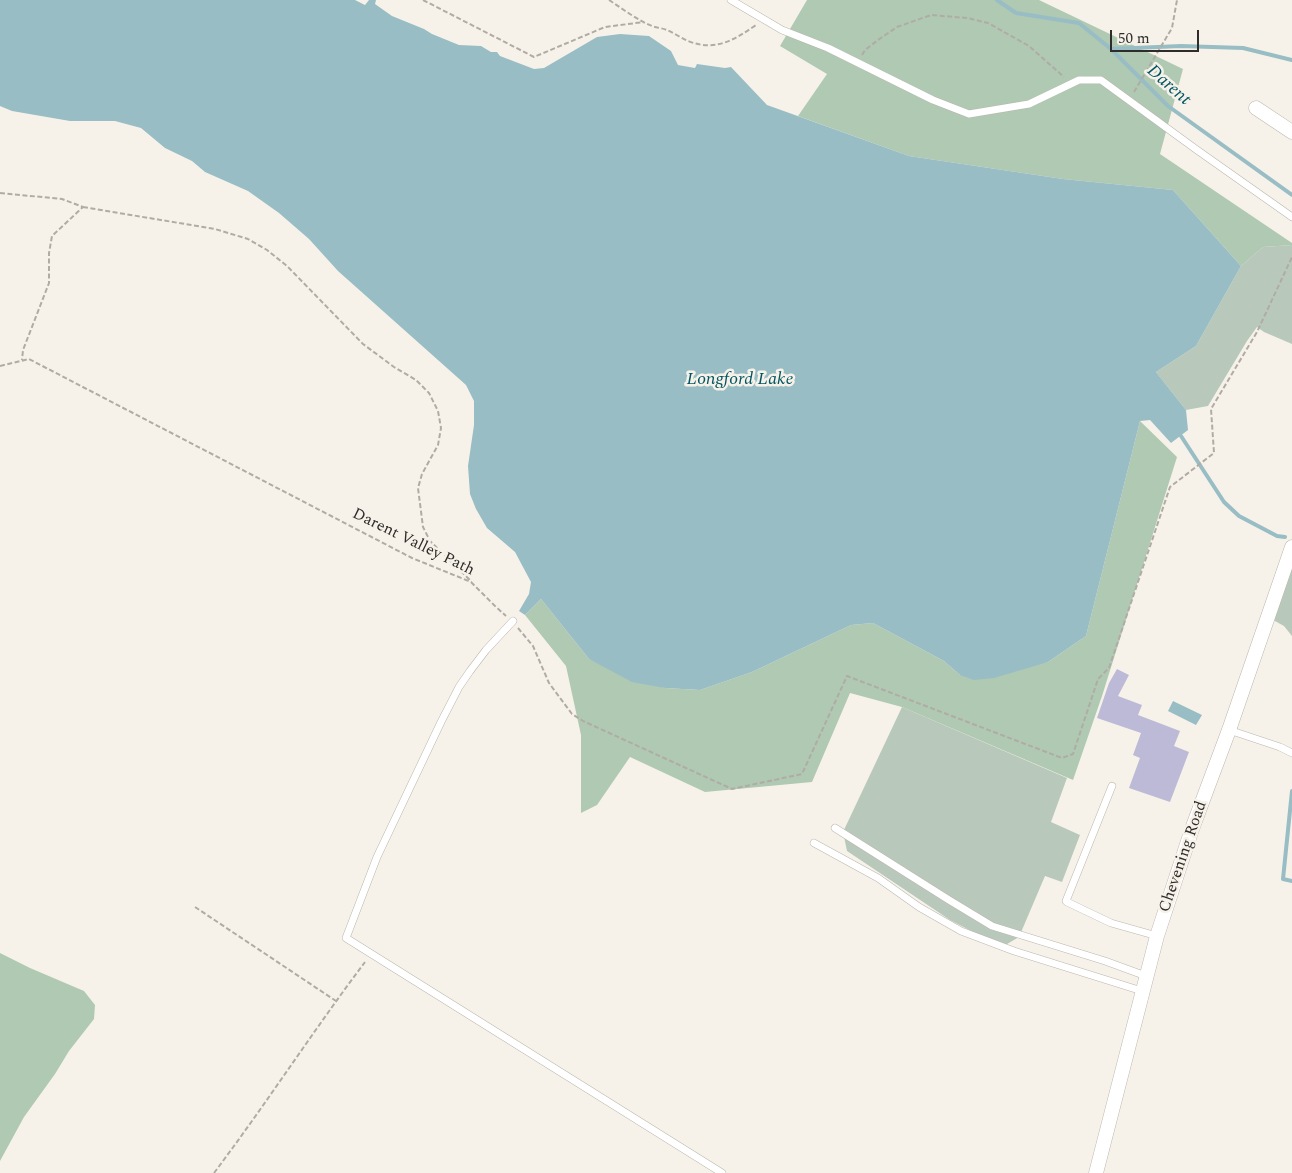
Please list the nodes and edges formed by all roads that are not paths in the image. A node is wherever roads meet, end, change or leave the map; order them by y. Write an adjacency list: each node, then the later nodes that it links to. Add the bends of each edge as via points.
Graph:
1 (732, 0): 4 (lane, via 782,30 970,114 1029,104 1079,80 1101,80)
2 (1256, 108): 3 (street)
3 (1292, 132)
4 (1292, 216)
5 (1292, 547): 7 (street, Chevening Road)
6 (513, 621): 15 (lane, via 486,650 459,687 377,857 346,938)
7 (1229, 730): 8 (lane); 12 (street, Chevening Road)
8 (1290, 752)
9 (1112, 786): 12 (lane, via 1066,900 1111,923)
10 (834, 828): 13 (lane, via 992,926)
11 (814, 843): 14 (lane, via 878,878 961,931)
12 (1157, 936): 13 (street, Chevening Road)
13 (1146, 976): 14 (street, Chevening Road)
14 (1142, 991): 16 (street, Chevening Road)
15 (722, 1173)
16 (1096, 1173)

